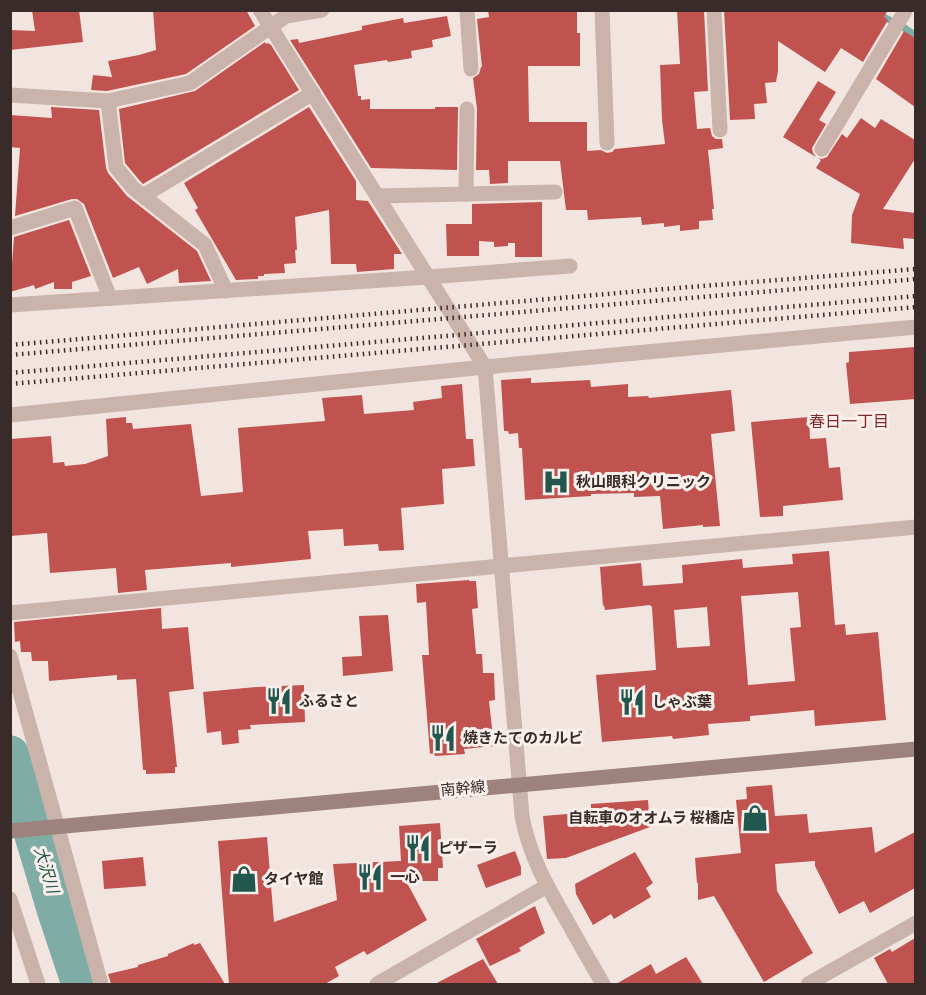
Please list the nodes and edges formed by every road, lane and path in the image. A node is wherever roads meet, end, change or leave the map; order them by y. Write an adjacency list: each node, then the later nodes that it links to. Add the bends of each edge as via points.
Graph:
1 (260, 10): 8 (street)
2 (322, 10): 8 (street, via 286,16)
3 (467, 10): 9 (street)
4 (602, 10): 15 (street)
5 (714, 10): 14 (street)
6 (904, 11): 7 (street); 16 (street)
7 (915, 17)
8 (270, 26): 10 (street); 12 (street, via 190,83)
9 (471, 69)
10 (312, 93): 19 (street); 20 (street)
11 (10, 95): 12 (street)
12 (108, 101): 19 (street, via 116,167)
13 (467, 109): 18 (street)
14 (720, 130)
15 (607, 143)
16 (822, 149)
17 (555, 192): 18 (street)
18 (466, 194): 20 (street)
19 (143, 196): 24 (street, via 205,245)
20 (377, 196): 23 (street)
21 (10, 228): 25 (street, via 75,208)
22 (570, 267): 23 (street)
23 (428, 277): 24 (street); 28 (street)
24 (226, 291): 25 (street)
25 (110, 298): 26 (street)
26 (10, 304)
27 (915, 327): 28 (street)
28 (484, 367): 29 (street); 31 (street)
29 (10, 415)
30 (915, 527): 31 (street)
31 (501, 566): 32 (street); 35 (street)
32 (10, 614)
33 (10, 656): 36 (street)
34 (915, 749): 35 (main road, 南幹線)
35 (520, 784): 36 (main road, 南幹線); 38 (street, via 525,836)
36 (52, 827): 37 (main road, 南幹線); 42 (street)
37 (10, 831)
38 (547, 886): 43 (street); 44 (street)
39 (10, 900): 41 (street)
40 (915, 923): 45 (street)
41 (38, 984)
42 (101, 984)
43 (377, 984)
44 (603, 984)
45 (808, 984)

